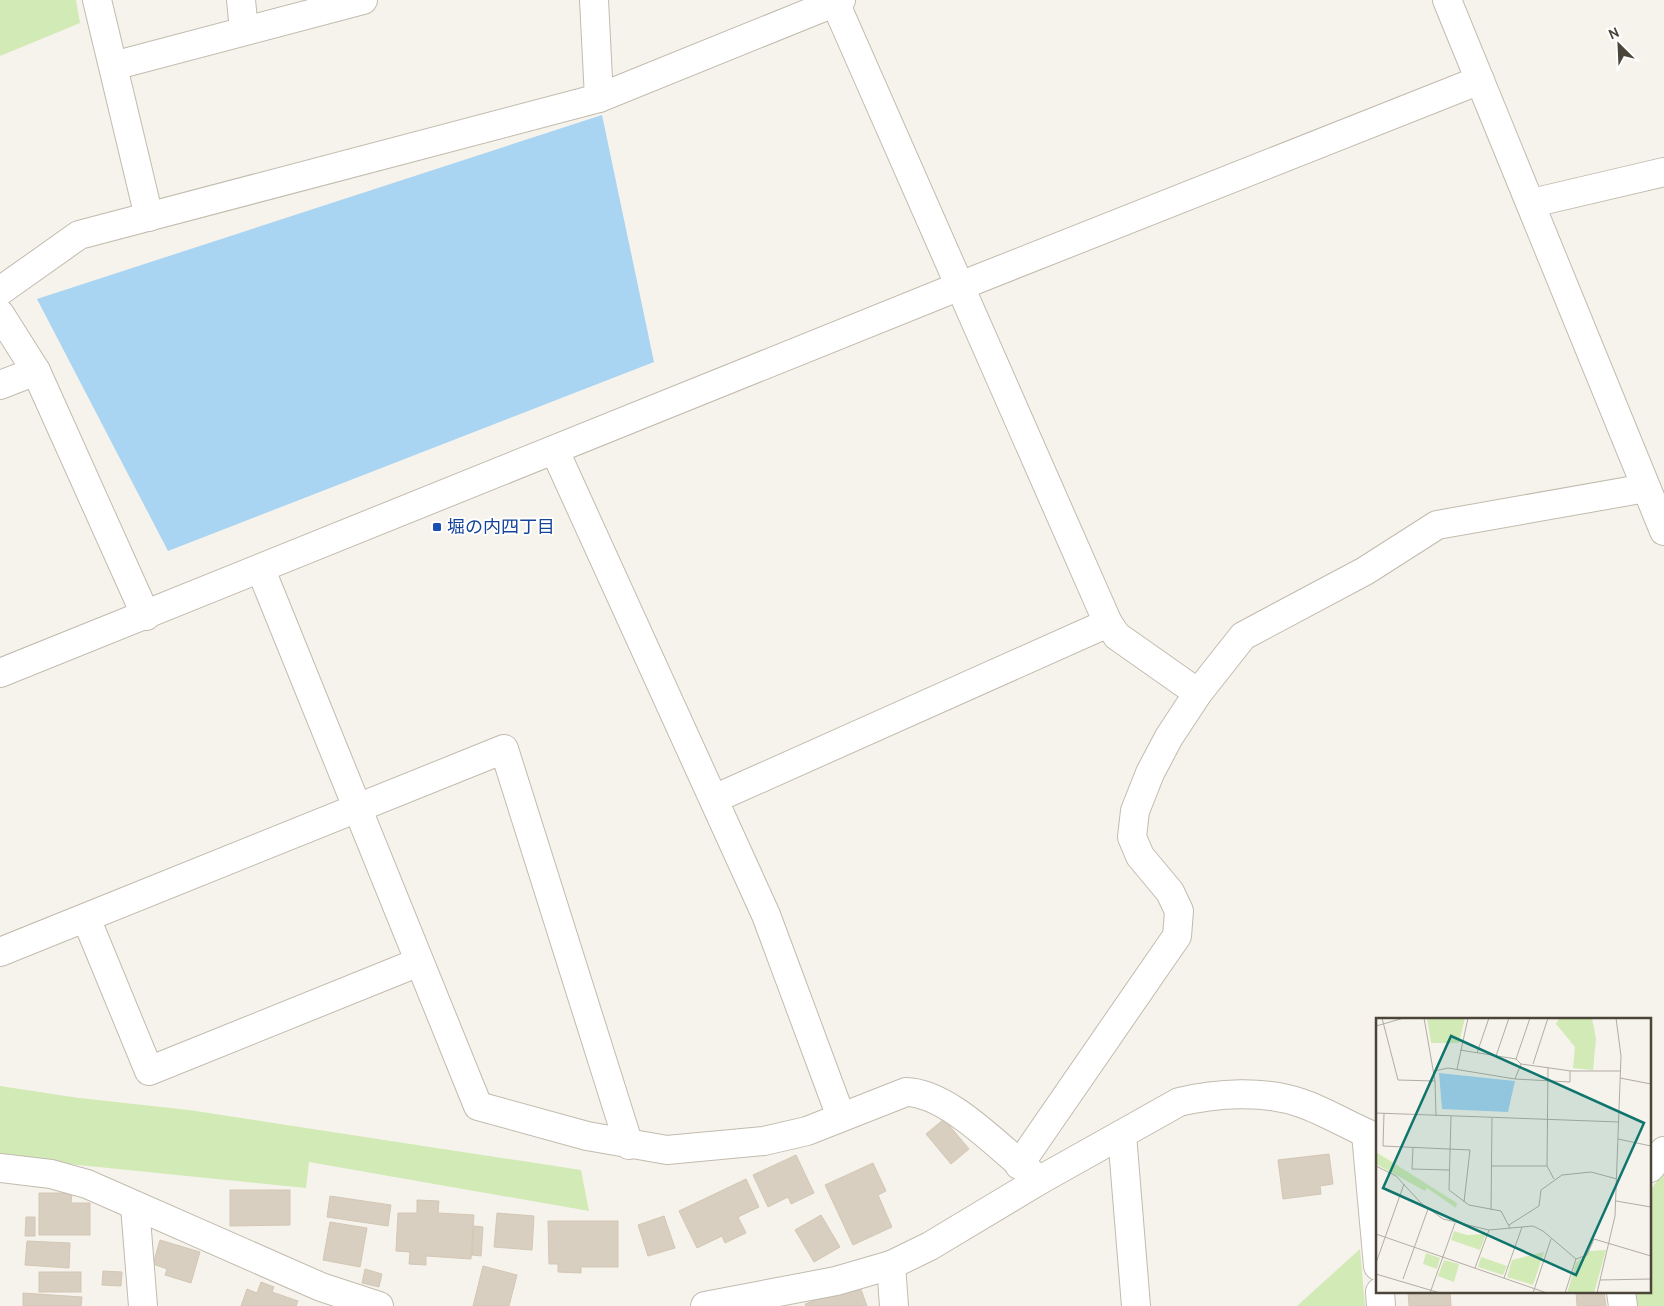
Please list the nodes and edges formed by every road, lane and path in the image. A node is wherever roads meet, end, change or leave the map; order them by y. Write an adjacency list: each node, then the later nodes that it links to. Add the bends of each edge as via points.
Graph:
1 (97, 0): 8 (street)
2 (241, 0): 7 (street)
3 (363, 0): 7 (street)
4 (594, 0): 10 (street)
5 (1448, 0): 9 (street)
6 (836, 1): 10 (street); 14 (street)
7 (244, 30): 8 (street)
8 (113, 66): 13 (street)
9 (1480, 80): 12 (street); 14 (street)
10 (599, 98): 13 (street)
11 (1664, 172): 12 (street)
12 (1532, 203): 20 (street)
13 (149, 217): 15 (street, via 79,235)
14 (960, 286): 19 (street); 24 (street)
15 (0, 291)
16 (0, 314): 17 (street)
17 (36, 371): 18 (street); 23 (street)
18 (0, 385)
19 (556, 451): 22 (street); 27 (street)
20 (1646, 488): 21 (street); 26 (street, via 1437,525 1365,571 1243,636)
21 (1664, 531)
22 (261, 570): 23 (street); 28 (street)
23 (146, 616): 25 (street)
24 (1108, 623): 26 (street, via 1117,636); 27 (street)
25 (0, 673)
26 (1198, 693): 39 (street, via 1150,773 1135,811 1132,837 1140,856 1170,892 1179,911 1177,936)
27 (714, 799): 32 (street, via 766,915)
28 (358, 809): 29 (street); 31 (street); 35 (street, via 504,749)
29 (86, 918): 30 (street); 31 (street, via 149,1070)
30 (0, 952)
31 (419, 962): 35 (street, via 478,1106)
32 (841, 1117): 35 (street, via 807,1131 764,1141 667,1150); 39 (street, via 906,1092 920,1092 948,1105)
33 (1122, 1135): 34 (street, via 1179,1102 1263,1095 1302,1103); 39 (street); 47 (street)
34 (1372, 1136): 41 (street)
35 (629, 1145)
36 (1664, 1151): 37 (street)
37 (1652, 1166)
38 (0, 1168): 40 (street, via 51,1174 87,1184)
39 (1029, 1173): 42 (street, via 930,1246)
40 (135, 1206): 43 (street); 44 (street, via 321,1287)
41 (1376, 1223)
42 (890, 1265): 45 (street, via 836,1281); 46 (street)
43 (143, 1306)
44 (379, 1306)
45 (705, 1306)
46 (894, 1306)
47 (1136, 1306)

